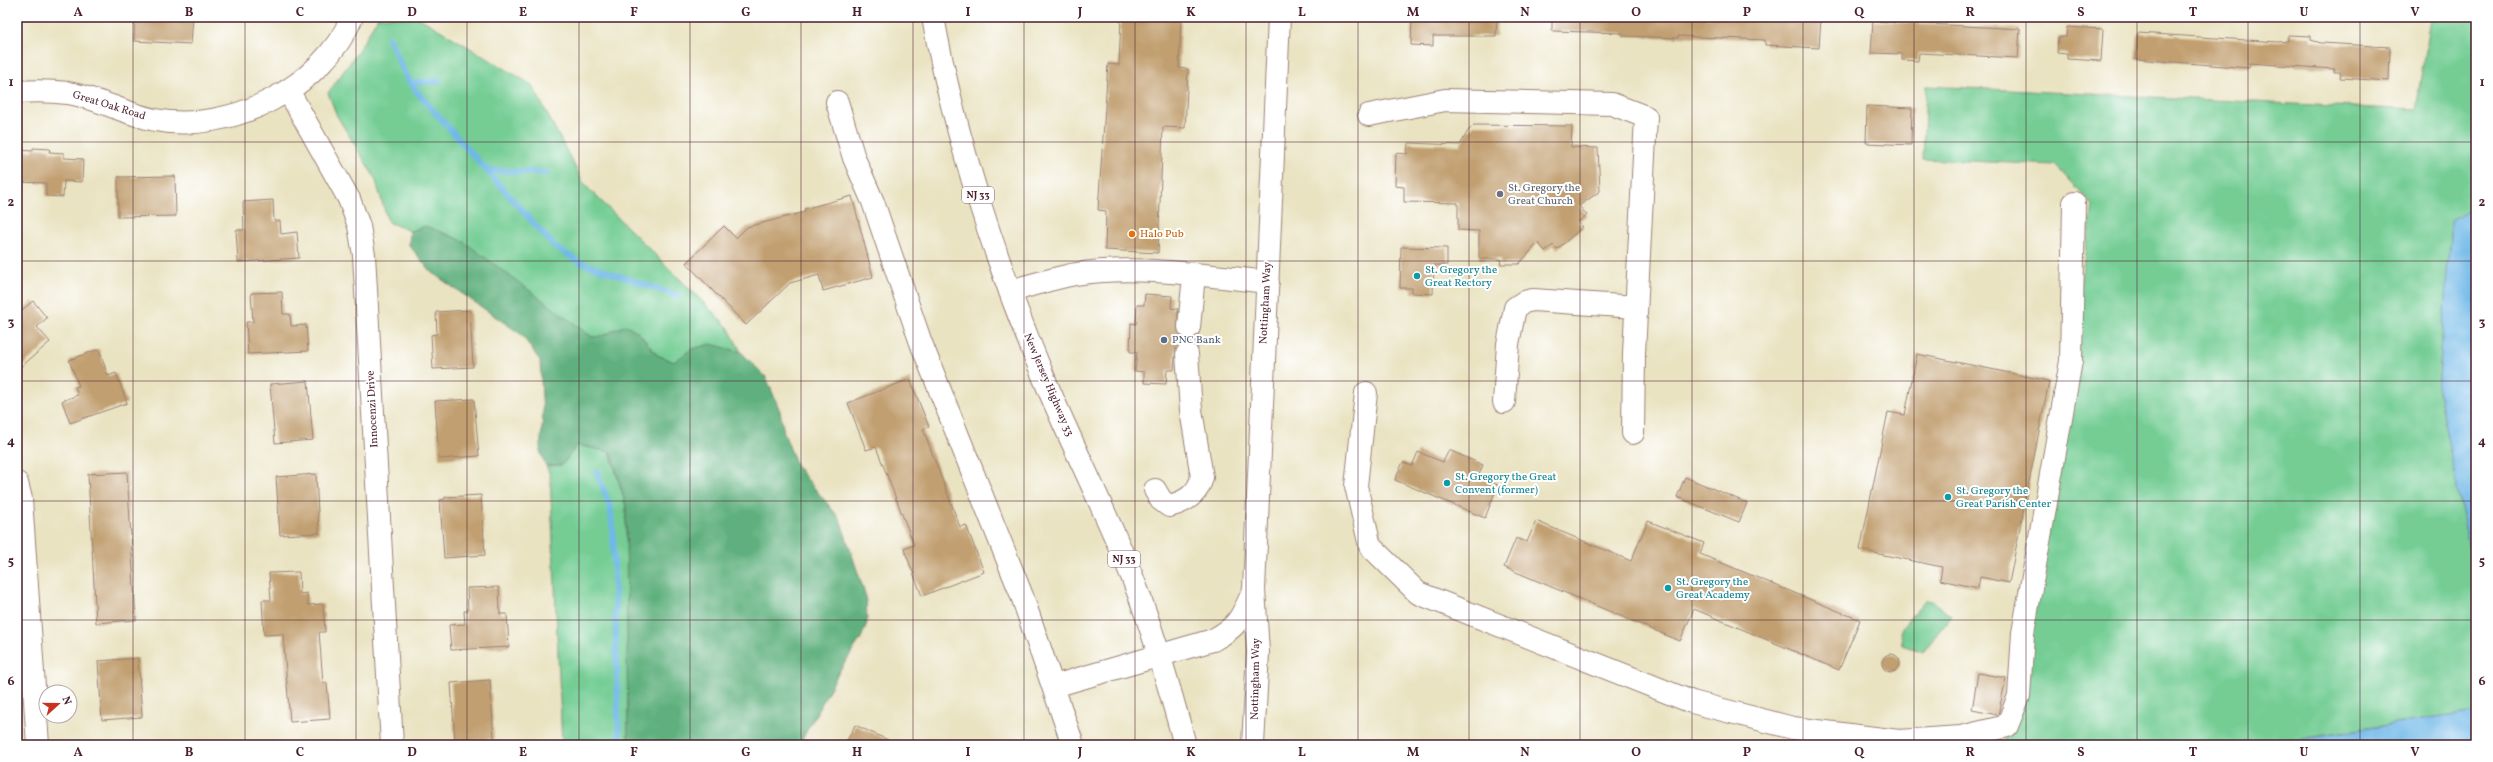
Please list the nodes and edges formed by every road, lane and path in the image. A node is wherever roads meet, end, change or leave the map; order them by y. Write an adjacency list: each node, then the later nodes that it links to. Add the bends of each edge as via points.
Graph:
1 (352, 17): 4 (street, Great Oak Road, via 333,48 311,72)
2 (932, 17): 11 (street, New Jersey Highway 33 / NJ 33, via 975,187)
3 (1279, 17): 10 (street, Nottingham Way)
4 (288, 90): 5 (street, Great Oak Road, via 244,112 216,119 187,122 157,120 125,113 70,93); 24 (street, Innocenzi Drive, via 349,199 359,226 364,255)
5 (17, 92)
6 (837, 102): 22 (street, via 854,158 873,202 920,343 1022,596)
7 (1369, 115): 12 (street, via 1445,100 1612,104 1646,117)
8 (2074, 202): 15 (street, via 2071,361 2023,632 2019,696 2007,726 1962,737 1899,742 1793,728 1692,702 1418,593 1370,546 1356,486)
9 (1194, 275): 10 (street); 11 (street, via 1109,271 1075,274); 13 (street)
10 (1268, 282): 20 (street, Nottingham Way)
11 (1010, 291): 21 (street, New Jersey Highway 33 / NJ 33, via 1046,382 1133,580)
12 (1636, 307): 16 (street, via 1536,300 1524,302 1515,308 1508,344); 17 (street)
13 (1189, 327)
14 (1187, 354): 19 (street, via 1191,410 1202,477 1200,486 1193,495 1179,504 1169,506 1161,500)
15 (1366, 393)
16 (1504, 402)
17 (1633, 433)
18 (17, 483): 23 (street, via 21,499)
19 (1155, 490)
20 (1254, 589): 21 (street, Nottingham Way, via 1240,621 1228,632 1213,640); 27 (street, Nottingham Way, via 1258,652)
21 (1160, 655): 22 (street, Nottingham Way); 26 (street, New Jersey Highway 33 / NJ 33)
22 (1054, 686): 25 (street)
23 (38, 745)
24 (392, 745)
25 (1073, 745)
26 (1185, 745)
27 (1253, 745)

